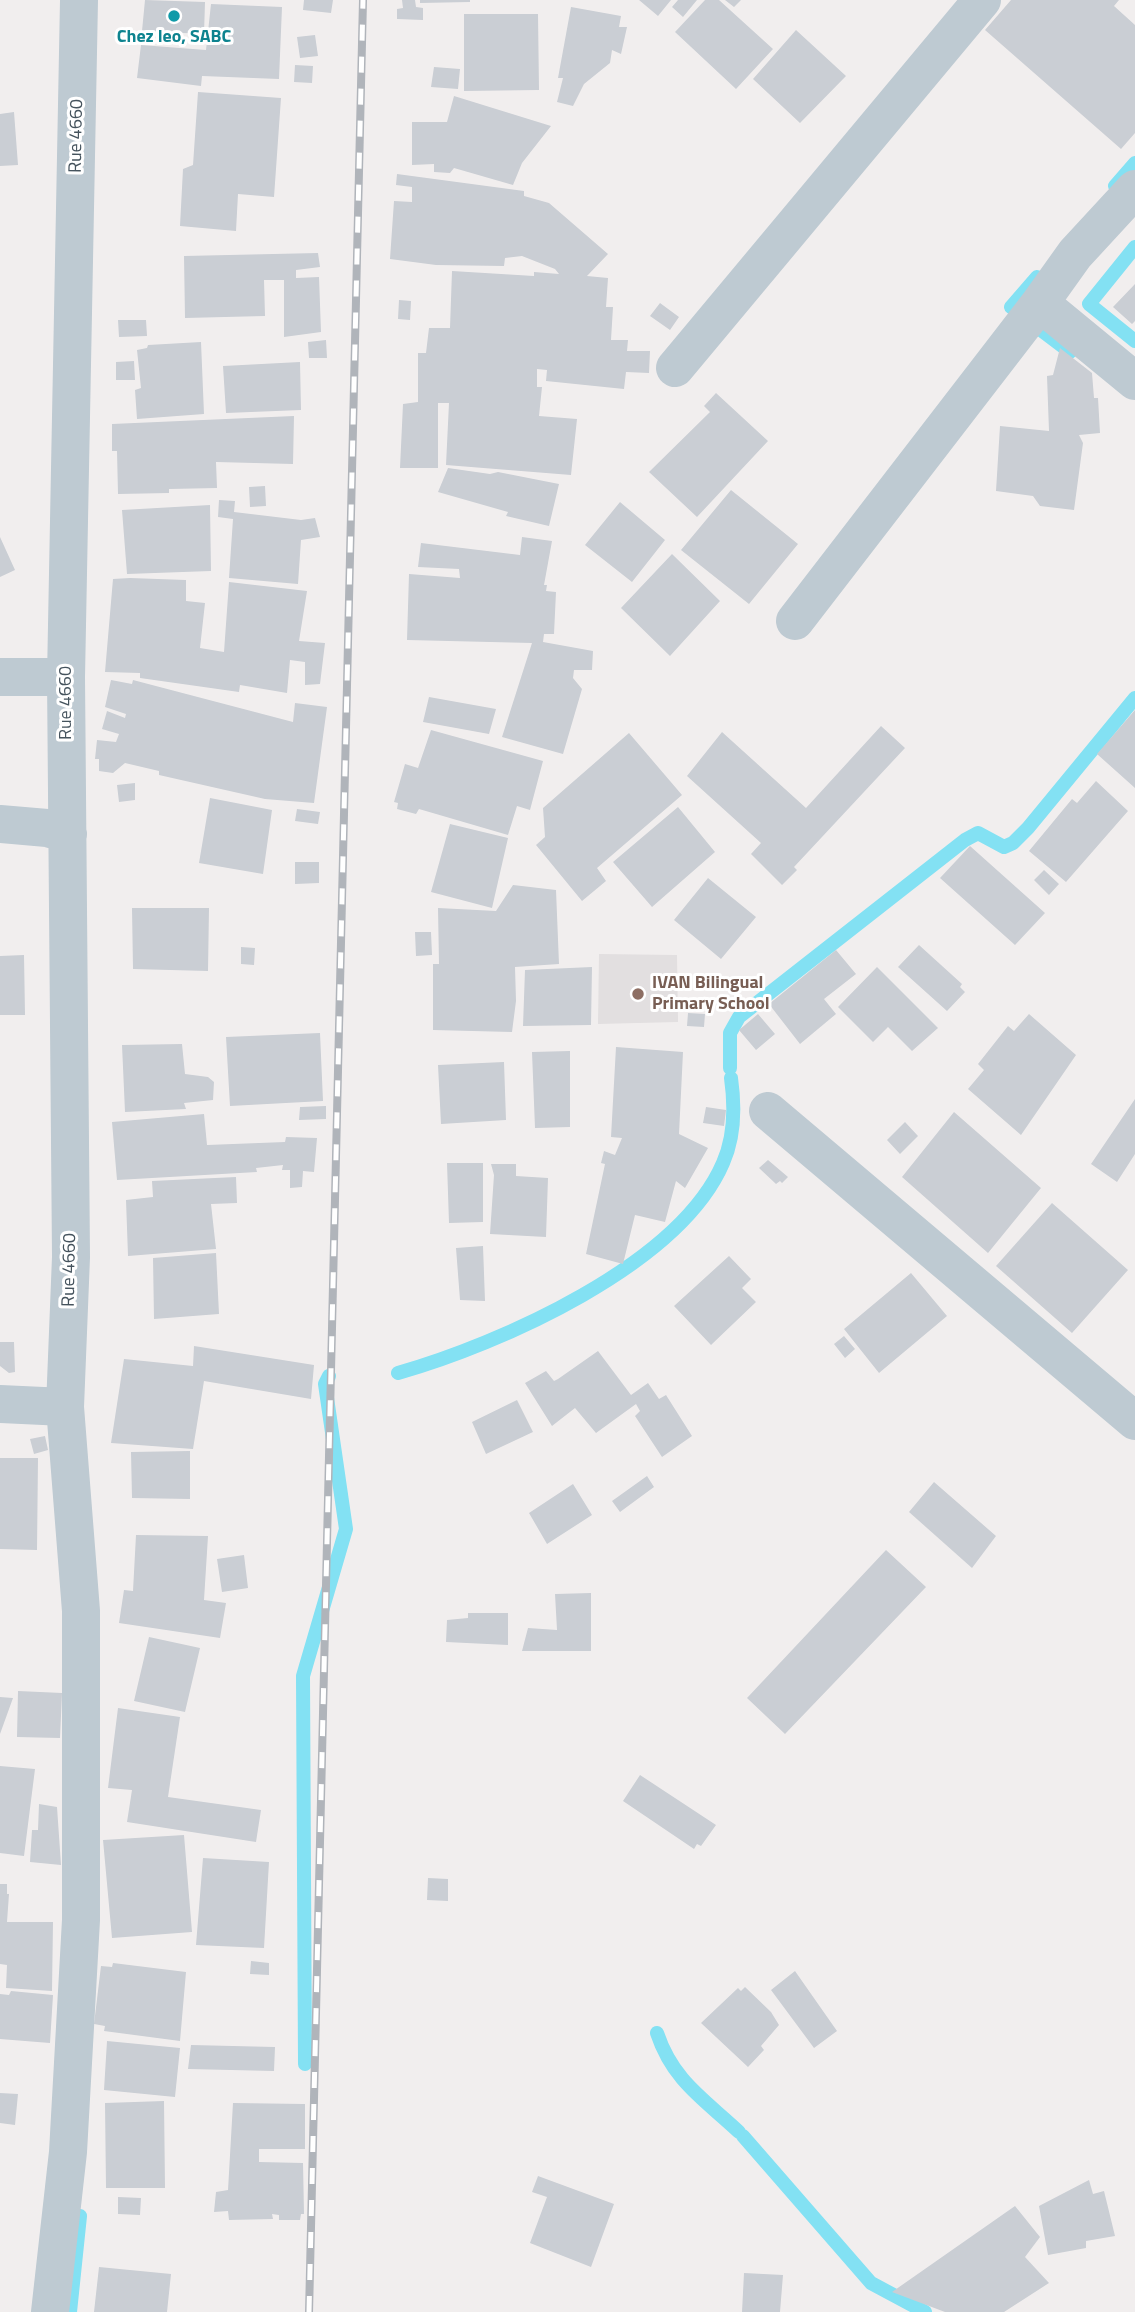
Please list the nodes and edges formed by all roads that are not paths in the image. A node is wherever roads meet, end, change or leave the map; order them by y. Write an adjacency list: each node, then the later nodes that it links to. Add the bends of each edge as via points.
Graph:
1 (79, 0): 9 (street, Rue 4660)
2 (982, 0): 5 (street)
3 (1135, 189): 4 (street, via 1075,254)
4 (1040, 303): 6 (street); 7 (street)
5 (675, 368)
6 (1135, 381)
7 (795, 621)
8 (0, 677): 9 (street)
9 (66, 677): 11 (street, Rue 4660)
10 (0, 824): 11 (street)
11 (68, 834): 14 (street, Rue 4660, via 71,1257)
12 (768, 1111): 15 (street)
13 (0, 1404): 14 (street)
14 (65, 1407): 16 (street, Rue 4660, via 80,1611 81,1920 68,2152)
15 (1135, 1421)
16 (50, 2312)

